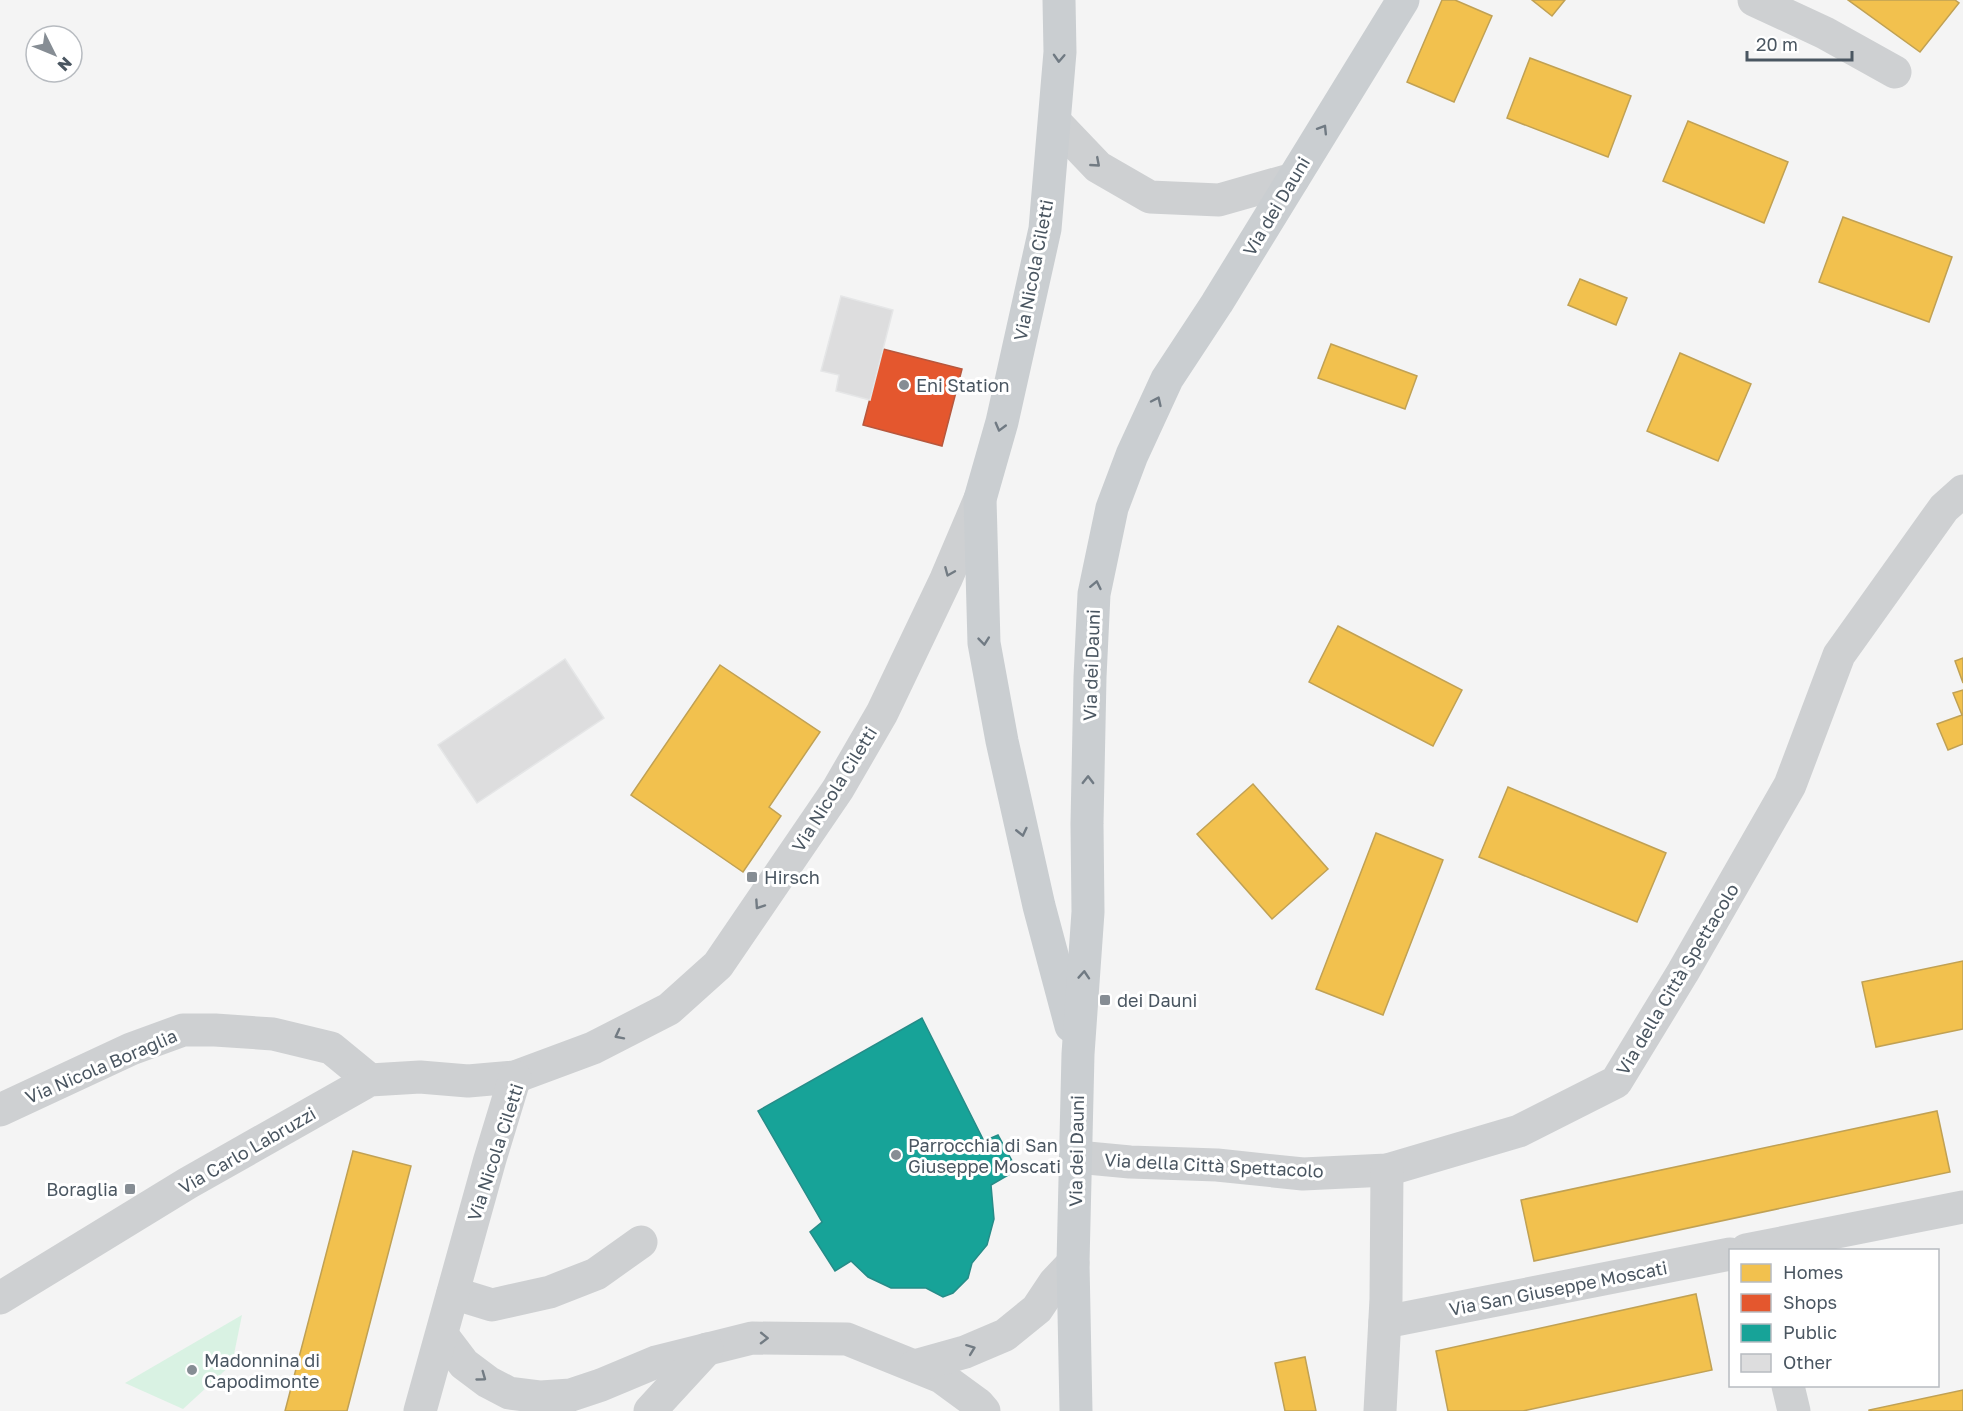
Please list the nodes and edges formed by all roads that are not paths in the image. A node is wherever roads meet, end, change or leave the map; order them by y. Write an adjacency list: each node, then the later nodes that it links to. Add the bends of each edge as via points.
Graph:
1 (1059, 0): 5 (main road, Via Nicola Ciletti, one-way to 5)
2 (1403, 0): 6 (main road, Via dei Dauni, one-way to 2)
3 (1754, 0): 4 (street)
4 (1895, 72)
5 (1055, 122): 6 (street, one-way to 6, via 1098,166 1150,197 1219,200); 8 (main road, Via Nicola Ciletti, one-way to 8, via 1045,229 1002,422)
6 (1293, 179): 9 (main road, Via dei Dauni, one-way to 6, via 1088,912 1094,594 1112,508 1167,379)
7 (1963, 491): 14 (street, Via della Città Spettacolo, via 1944,508 1839,655 1790,785 1616,1082 1519,1131)
8 (980, 499): 9 (main road, Via Nicola Ciletti, one-way to 9, via 984,643 1039,906); 10 (street, Via Nicola Ciletti, one-way to 10, via 882,712 838,789 718,965 669,1009 593,1048)
9 (1078, 1054): 13 (main road, Via dei Dauni)
10 (515, 1077): 11 (street, Via Carlo Labruzzi, via 468,1082 420,1077); 20 (street, Via Nicola Ciletti)
11 (370, 1080): 12 (street, Via Nicola Boraglia, via 331,1048 273,1034 183,1030 131,1049); 21 (street, Via Carlo Labruzzi, via 188,1183)
12 (0, 1110)
13 (1077, 1156): 14 (street, Via della Città Spettacolo, via 1303,1174); 19 (main road, Via dei Dauni)
14 (1388, 1170): 22 (street)
15 (1963, 1208): 17 (street, Via San Giuseppe Moscati)
16 (641, 1242): 20 (street, via 596,1274 550,1292 492,1305)
17 (1756, 1249)
18 (1729, 1254): 22 (street, Via San Giuseppe Moscati)
19 (1073, 1263): 25 (street, one-way to 19, via 965,1352 1005,1335 1037,1309); 30 (main road, Via dei Dauni)
20 (453, 1293): 23 (street, Via Nicola Ciletti)
21 (0, 1298)
22 (1385, 1322): 31 (street)
23 (442, 1335): 24 (street, one-way to 24, via 464,1364 488,1382 509,1393 541,1397 571,1395 656,1362); 27 (street, Via Nicola Ciletti)
24 (707, 1349): 25 (street, one-way to 25, via 752,1338 847,1339); 28 (street)
25 (915, 1366): 29 (street, via 941,1377)
26 (1788, 1387): 32 (street)
27 (420, 1411)
28 (650, 1411)
29 (984, 1411)
30 (1076, 1411)
31 (1380, 1411)
32 (1794, 1411)

